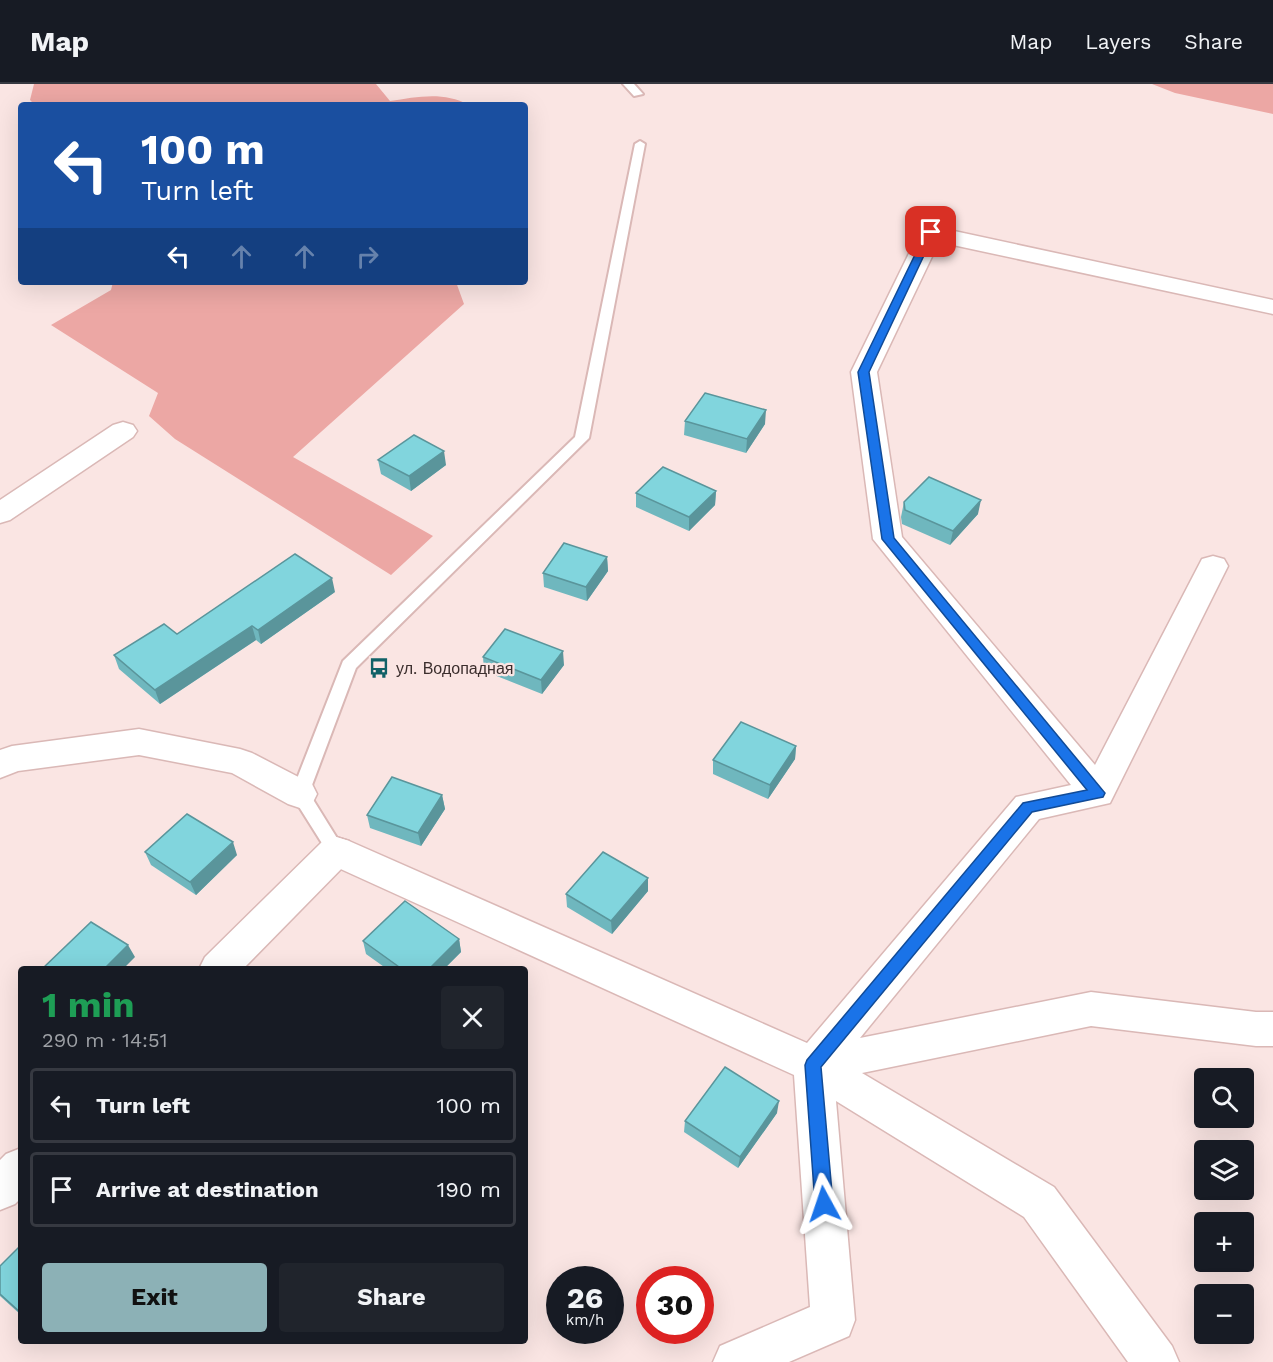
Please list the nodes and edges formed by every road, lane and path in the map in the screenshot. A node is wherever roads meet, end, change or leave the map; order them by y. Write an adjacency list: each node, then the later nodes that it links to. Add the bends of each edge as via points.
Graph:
1 (628, 84): 2 (lane)
2 (638, 94)
3 (640, 144): 10 (lane, via 582,438 349,665)
4 (1273, 307): 9 (street, via 931,232 864,372 888,539)
5 (123, 430): 6 (street)
6 (0, 513)
7 (1213, 566): 9 (street)
8 (0, 765): 10 (street, via 12,759 139,742 240,762)
9 (1098, 793): 14 (street, via 1028,807)
10 (300, 794): 11 (lane)
11 (336, 850): 12 (street); 14 (street)
12 (221, 966)
13 (1267, 1025): 14 (street, via 1091,1009)
14 (813, 1065): 17 (street, via 833,1320); 18 (street, via 1039,1202)
15 (18, 1171): 16 (street)
16 (0, 1190)
17 (736, 1362)
18 (1156, 1362)

